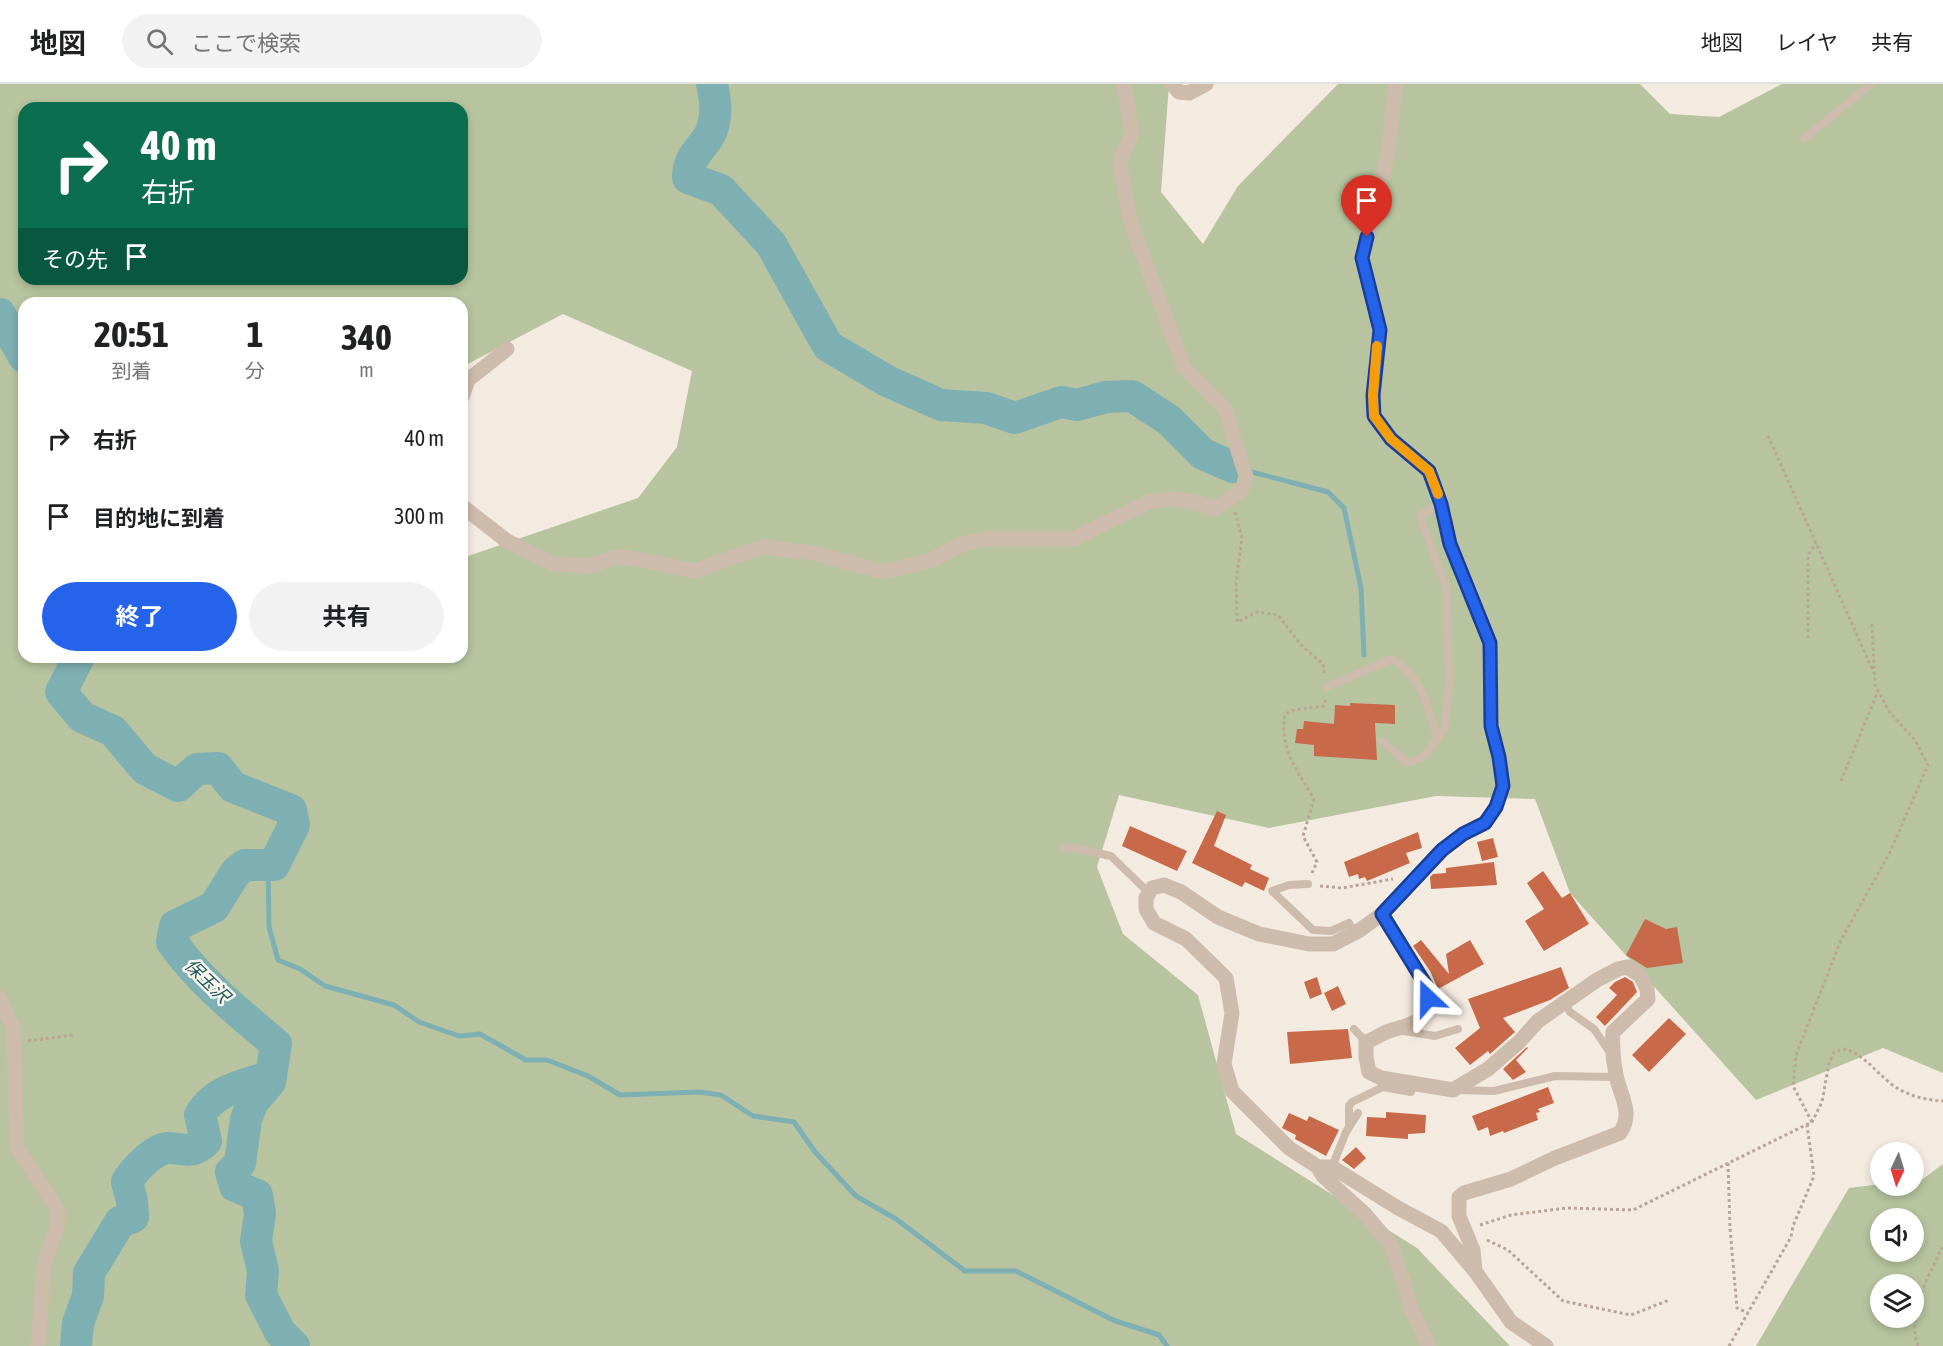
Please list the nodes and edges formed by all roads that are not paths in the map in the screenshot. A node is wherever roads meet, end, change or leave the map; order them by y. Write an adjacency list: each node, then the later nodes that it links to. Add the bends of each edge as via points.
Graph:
1 (1124, 84): 10 (street, via 1132,133 1120,162 1130,220 1184,367 1225,409 1235,438 1246,476 1242,490 1227,502 1215,509 1173,499 1151,501 1073,539 987,539 965,543 932,560 884,572 814,553 762,548 695,571 615,557 590,566 554,564 507,541)
2 (1172, 84): 3 (street, via 1179,92 1189,93)
3 (1206, 84)
4 (1396, 84): 9 (street, via 1387,157 1362,258 1380,330 1374,416 1391,439 1429,471)
5 (1871, 84): 6 (lane)
6 (1804, 139)
7 (507, 349): 8 (street)
8 (468, 380)
9 (1441, 504): 12 (lane, via 1420,516 1447,590 1449,684 1445,728); 17 (street, via 1450,544 1490,643 1491,726 1503,786 1485,823 1456,839)
10 (468, 511)
11 (1327, 687): 12 (lane, via 1392,659 1406,667 1419,686)
12 (1437, 740): 13 (lane, via 1423,757 1407,763)
13 (1382, 741)
14 (1062, 848): 16 (lane, via 1111,856)
15 (1308, 884): 18 (lane, via 1272,891 1313,930 1331,931 1349,923)
16 (1149, 893): 18 (street, via 1164,885 1259,934 1309,944 1333,944); 31 (street, via 1146,909 1154,923 1186,939 1226,978 1232,1013 1224,1064 1232,1091 1289,1148)
17 (1382, 914): 18 (street); 23 (street, via 1427,987 1426,1011 1419,1021)
18 (1354, 933)
19 (0, 998): 33 (street, via 13,1028 17,1147 58,1210 57,1228 44,1264)
20 (1565, 1002): 25 (lane, via 1570,1012 1594,1029); 25 (street, via 1618,969 1627,967 1640,975 1648,999 1614,1032); 28 (street, via 1538,1021 1488,1069)
21 (1354, 1029): 24 (lane)
22 (1458, 1029): 23 (lane, via 1436,1036)
23 (1398, 1030): 24 (street)
24 (1366, 1042): 27 (street, via 1369,1072)
25 (1614, 1058): 26 (street)
26 (1616, 1077): 28 (lane, via 1555,1076 1494,1091); 32 (street, via 1628,1112 1620,1133 1459,1197 1457,1203 1473,1250)
27 (1414, 1084): 28 (street); 30 (lane, via 1411,1092 1383,1087 1353,1102 1349,1106)
28 (1453, 1090)
29 (1358, 1113): 30 (lane)
30 (1349, 1127): 31 (lane)
31 (1325, 1167): 32 (street, via 1441,1231); 34 (street, via 1323,1176 1365,1214 1392,1246 1412,1310)
32 (1475, 1271): 35 (street, via 1511,1322)
33 (38, 1346)
34 (1429, 1346)
35 (1546, 1346)

